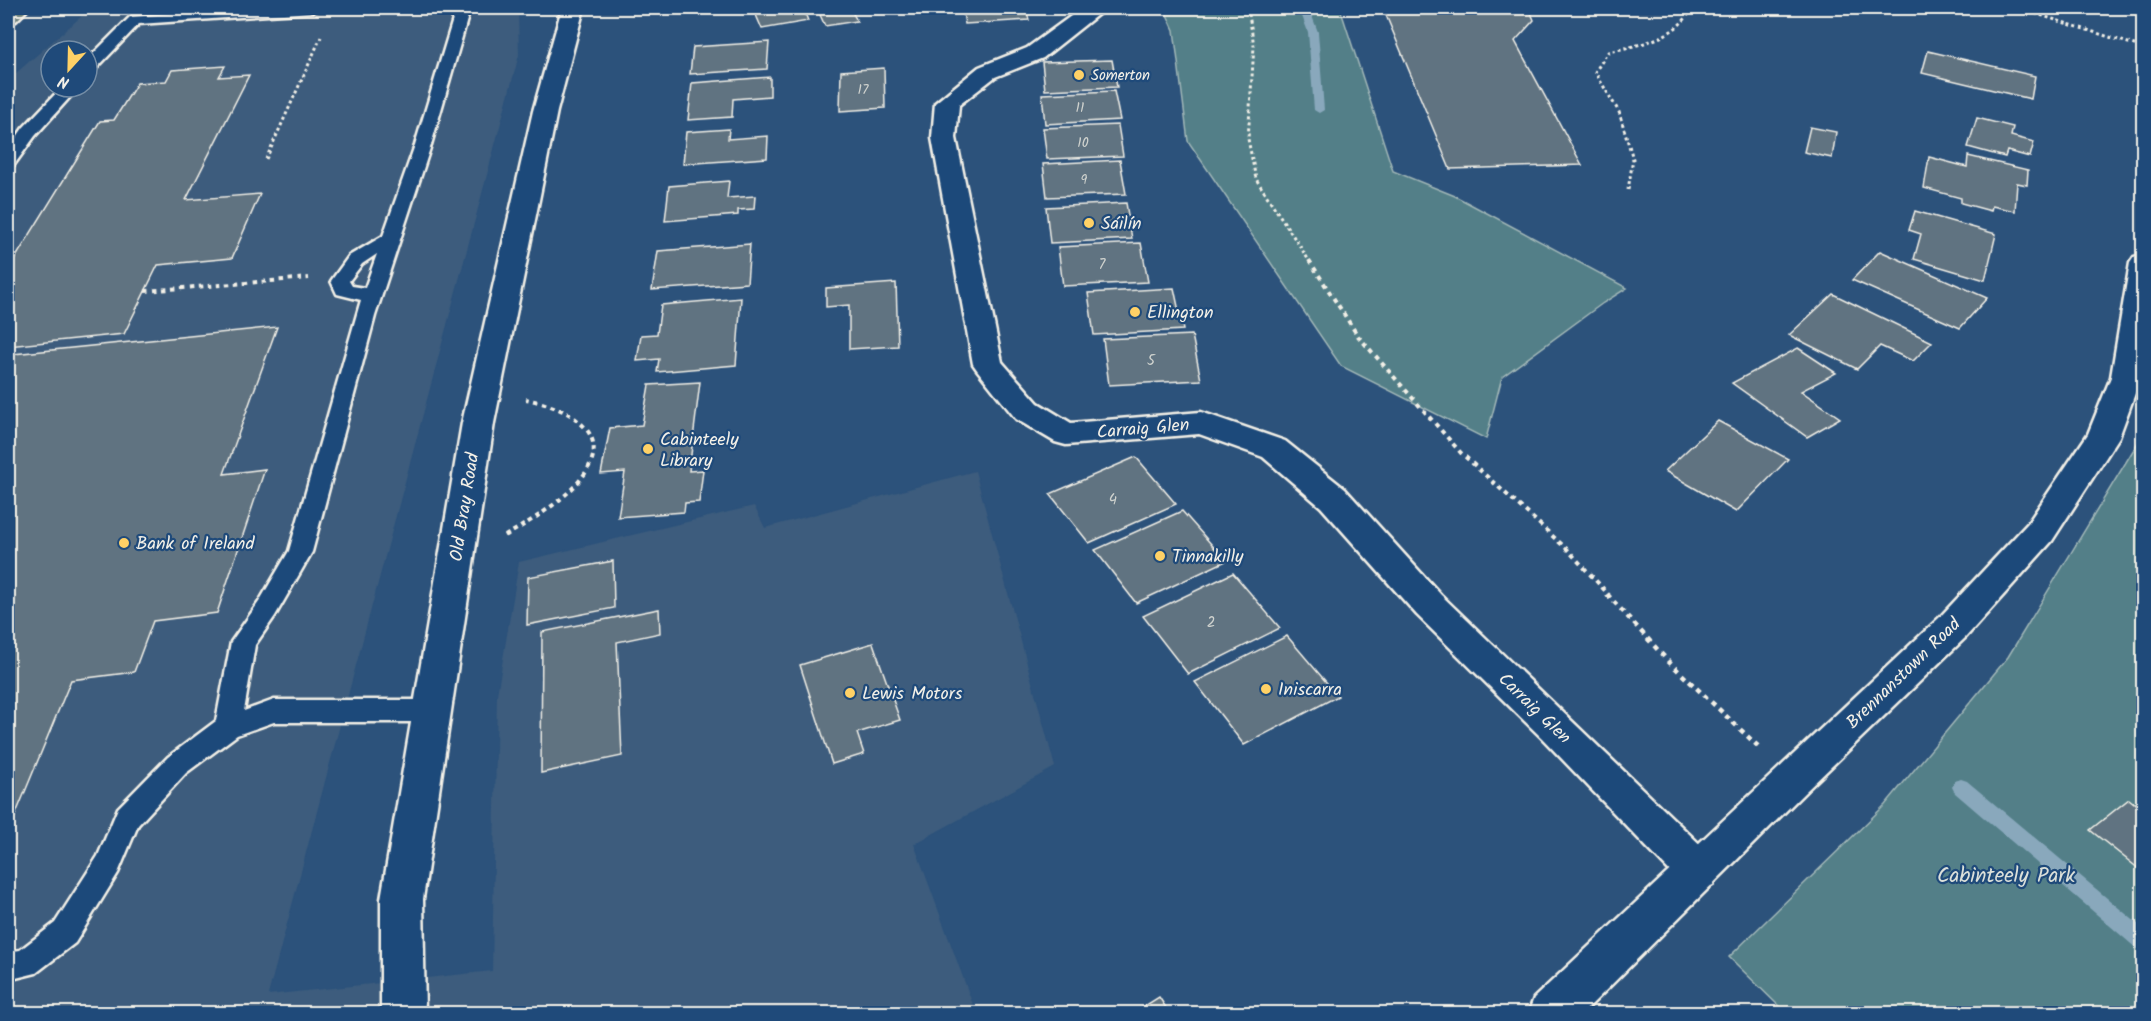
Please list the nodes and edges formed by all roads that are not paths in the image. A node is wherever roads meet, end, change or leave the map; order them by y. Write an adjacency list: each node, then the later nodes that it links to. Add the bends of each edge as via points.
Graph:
1 (18, 8): 6 (highway)
2 (313, 8): 7 (lane, via 135,20)
3 (458, 8): 10 (lane, via 461,16)
4 (573, 8): 13 (street, Old Bray Road, via 546,111 483,398)
5 (1095, 8): 15 (street, Carraig Glen, via 1035,53 987,72 947,102 944,138 988,364 1027,411 1066,434 1201,423 1274,449 1333,498 1429,605)
6 (8, 16)
7 (99, 57)
8 (60, 99): 9 (lane)
9 (8, 162)
10 (392, 239): 12 (lane); 12 (lane, via 359,256 346,267 340,281 344,290)
11 (2144, 263): 15 (street, Brennanstown Road, via 2126,377 2103,437 2040,532 1952,628)
12 (372, 297): 14 (lane, via 300,552 243,642)
13 (432, 711): 14 (lane, via 274,711); 17 (street, Old Bray Road, via 402,899)
14 (228, 727): 16 (lane, via 177,765 128,817 108,864 65,933 26,963)
15 (1698, 871): 18 (street, Brennanstown Road)
16 (8, 966)
17 (403, 1014)
18 (1550, 1014)

